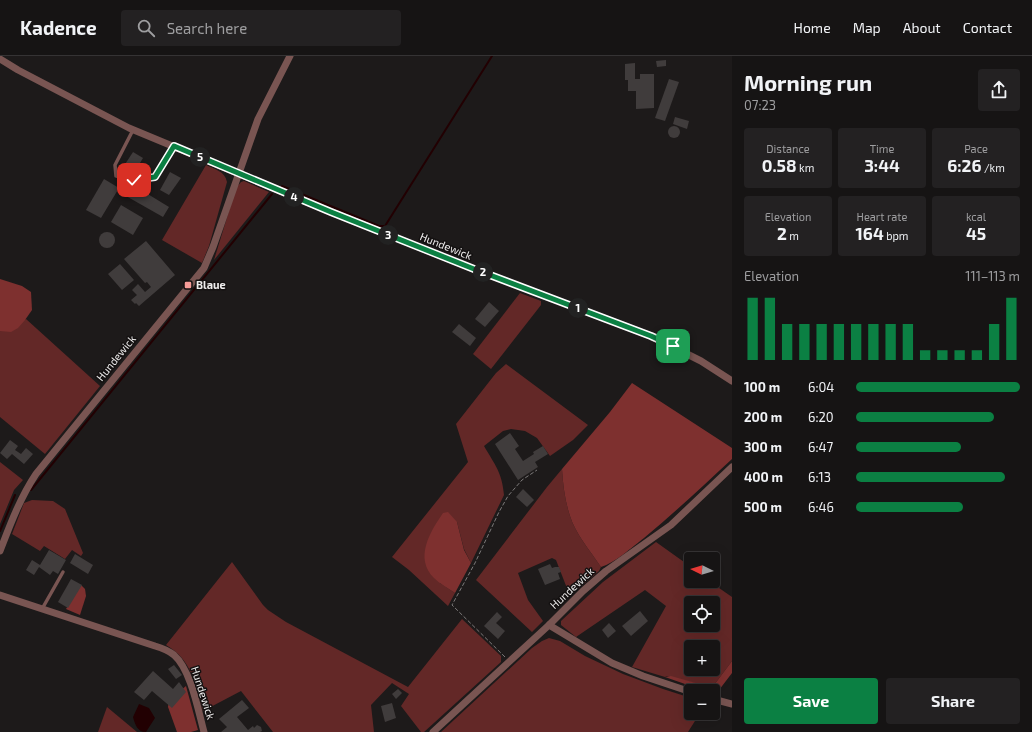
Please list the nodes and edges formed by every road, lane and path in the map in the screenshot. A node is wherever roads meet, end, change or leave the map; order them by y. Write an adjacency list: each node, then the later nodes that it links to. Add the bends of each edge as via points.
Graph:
1 (290, 56): 5 (street, Hundewick, via 258,120)
2 (0, 59): 3 (street, Hundewick)
3 (133, 130): 4 (street, Hundewick); 4 (lane, via 115,166 116,176 125,180 155,177)
4 (174, 146): 5 (street, Hundewick)
5 (238, 173): 6 (street, Hundewick, via 474,269 651,336 701,361); 9 (street, Hundewick, via 204,268 36,474 26,489)
6 (732, 381)
7 (732, 467): 13 (street, Hundewick, via 671,525 606,571)
8 (537, 470): 14 (path, via 522,480 508,496 452,605)
9 (0, 551)
10 (64, 572): 12 (lane)
11 (0, 595): 12 (street, Hundewick)
12 (42, 609): 18 (street, Hundewick, via 164,649 174,655 188,675)
13 (549, 625): 14 (street, Hundewick); 15 (street, via 612,663)
14 (509, 661): 19 (street, Hundewick)
15 (684, 690)
16 (720, 701): 17 (street)
17 (732, 704)
18 (204, 732)
19 (433, 732)

